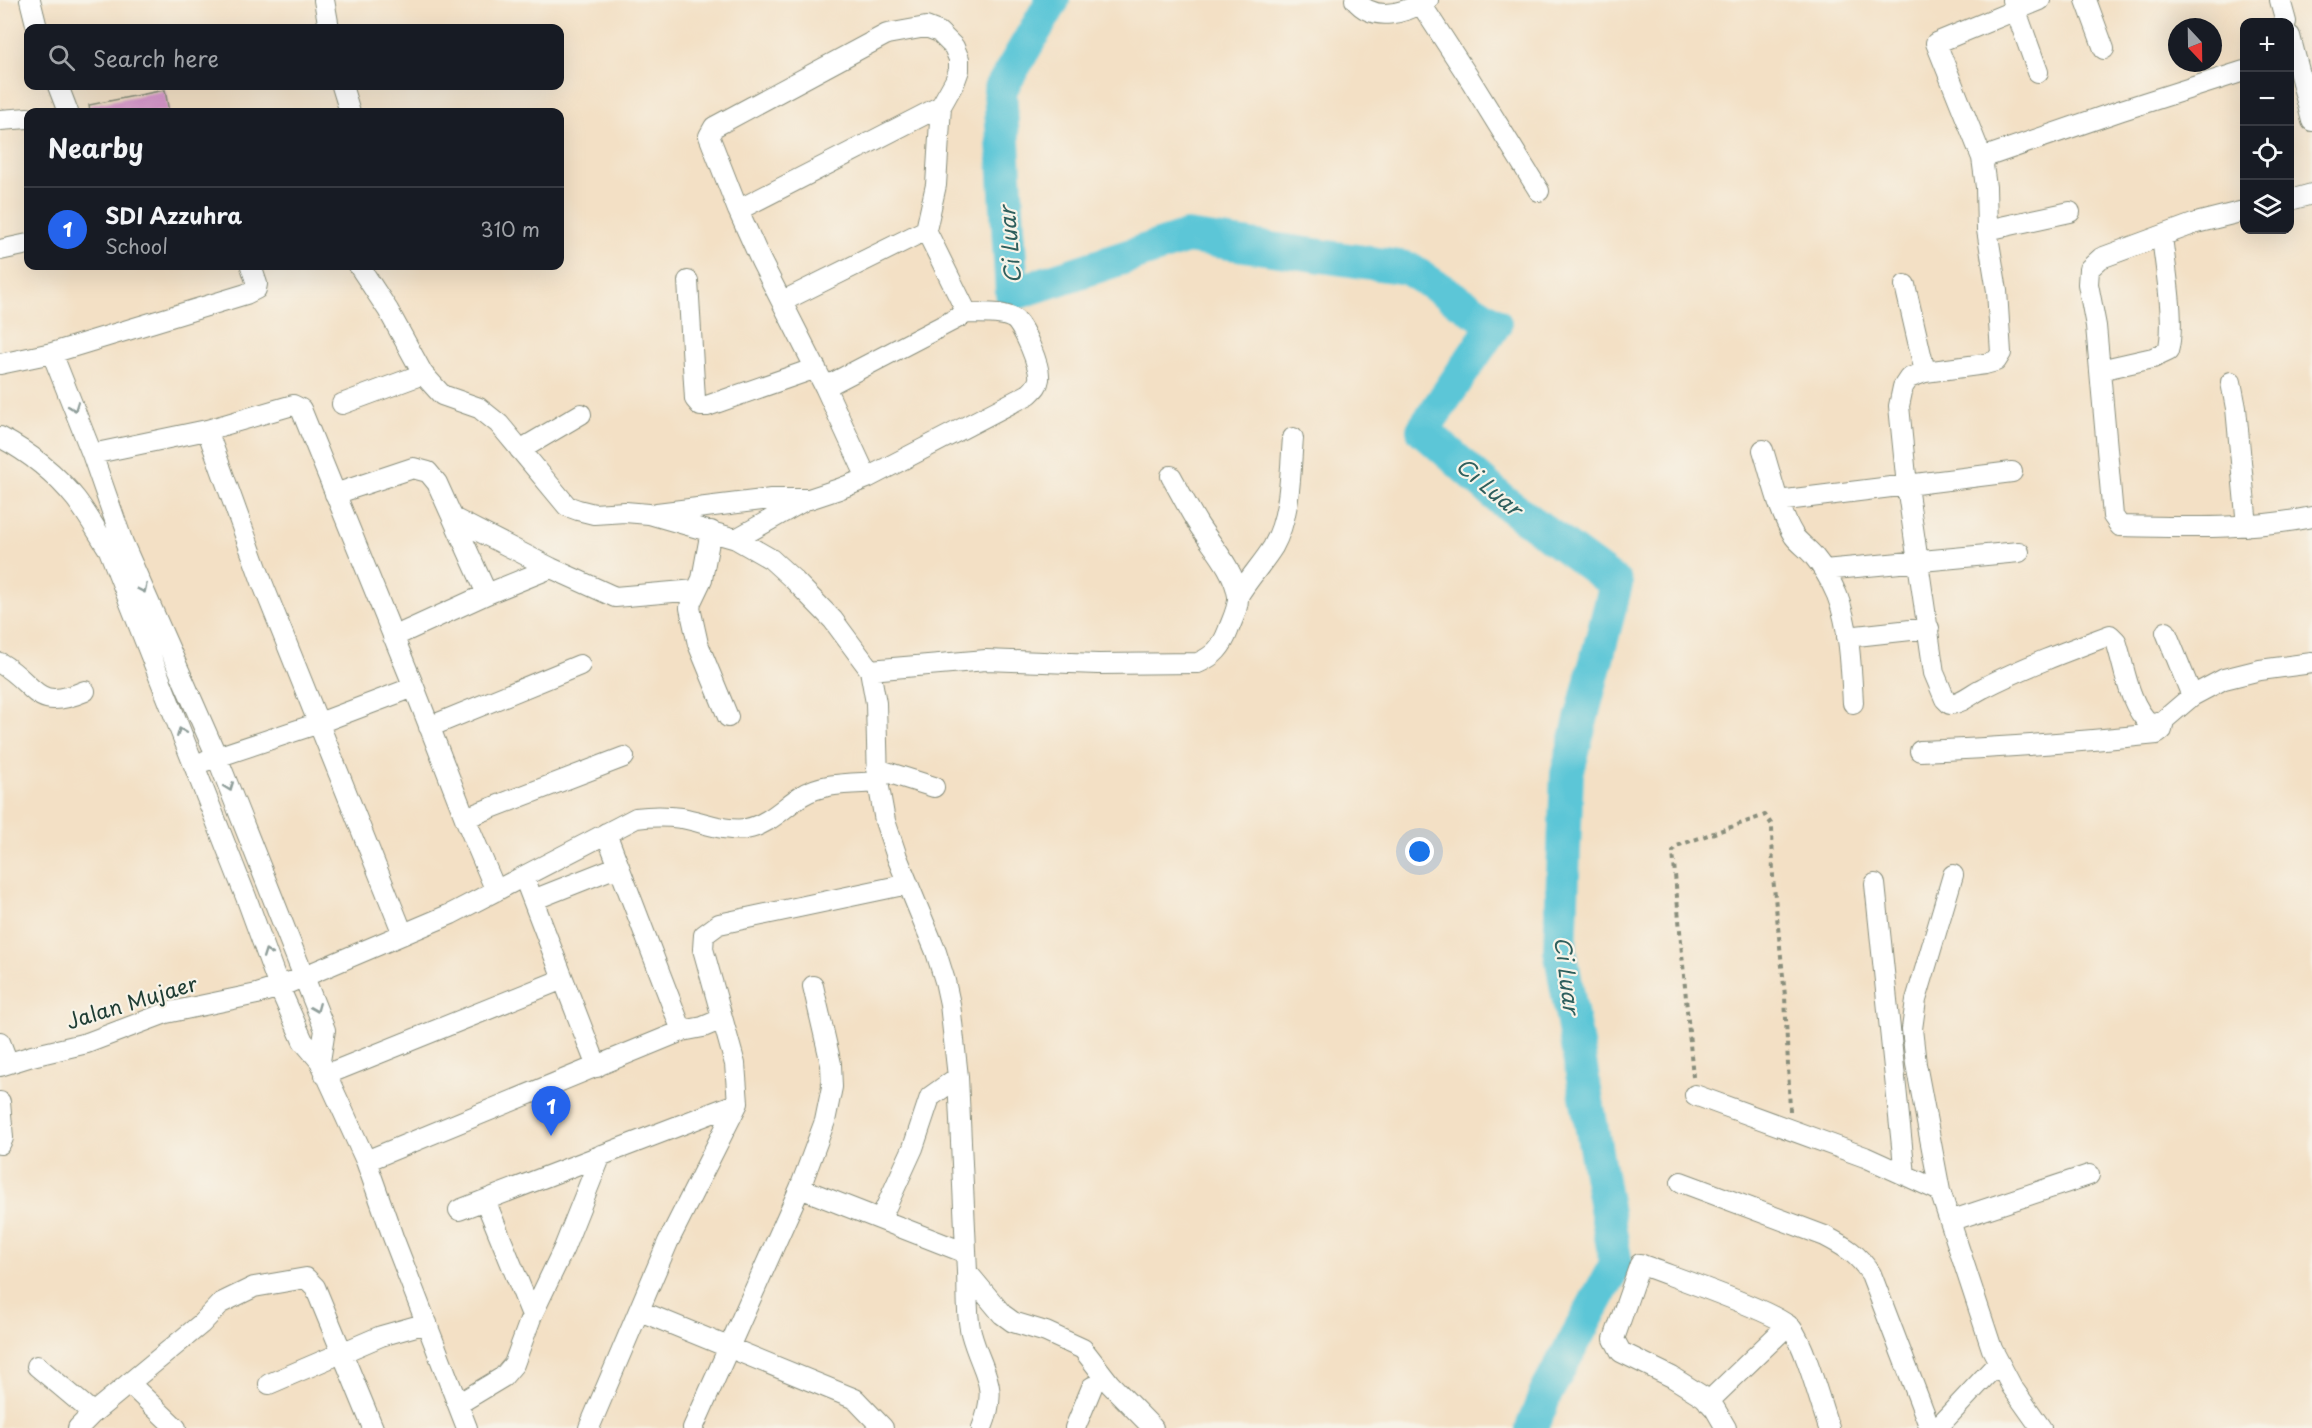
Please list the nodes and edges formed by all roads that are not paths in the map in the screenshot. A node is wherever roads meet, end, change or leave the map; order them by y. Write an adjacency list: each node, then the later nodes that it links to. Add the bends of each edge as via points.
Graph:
1 (30, 0): 10 (street)
2 (324, 0): 11 (street)
3 (1355, 0): 7 (street, via 1361,8 1375,14 1390,14)
4 (2040, 0): 8 (street)
5 (2086, 0): 12 (street)
6 (2280, 0): 9 (street)
7 (1424, 2): 25 (street)
8 (2013, 5): 14 (street); 24 (street, via 1936,44)
9 (2285, 18)
10 (36, 24)
11 (328, 24)
12 (2104, 49)
13 (2294, 62): 23 (street)
14 (2038, 72)
15 (2241, 72): 24 (street)
16 (60, 90): 19 (street)
17 (343, 90): 20 (street)
18 (941, 106): 28 (street); 28 (street, via 959,70 959,59 948,39 926,27 887,34 714,127 710,141); 31 (street, via 936,185)
19 (66, 108)
20 (349, 108)
21 (24, 118): 22 (street)
22 (0, 120)
23 (2312, 121)
24 (1982, 158): 32 (street)
25 (1539, 191)
26 (2312, 194): 27 (street)
27 (2294, 199)
28 (738, 210): 40 (street)
29 (2070, 212): 32 (street)
30 (2240, 212): 33 (street)
31 (926, 230): 40 (street); 41 (street)
32 (1987, 230): 46 (street, via 2001,352 1996,361 1985,364)
33 (2162, 236): 45 (street, via 2101,258 2089,269); 45 (street, via 2170,317 2168,351)
34 (24, 245): 35 (street)
35 (0, 250)
36 (252, 270): 42 (street, via 256,289 246,294)
37 (362, 270): 47 (street)
38 (688, 281): 44 (street, via 695,399 701,406)
39 (1905, 285): 46 (street)
40 (783, 301): 44 (street)
41 (967, 313): 49 (street); 60 (street, via 1006,316 1017,322 1038,367 1036,388)
42 (52, 353): 43 (street); 57 (street, one-way to 57)
43 (0, 364)
44 (816, 368): 49 (street)
45 (2100, 370): 68 (street, via 2115,522 2120,526)
46 (1925, 372): 61 (street, via 1909,378 1902,387 1899,406)
47 (423, 374): 50 (street); 55 (street, via 442,395 479,408 499,424)
48 (2231, 382): 68 (street)
49 (825, 387): 60 (street)
50 (342, 404)
51 (581, 414): 55 (street)
52 (207, 430): 57 (street); 62 (street, via 297,406 303,411); 93 (street)
53 (0, 437): 71 (street, via 44,467)
54 (1293, 438): 78 (street, via 1285,516 1273,546)
55 (520, 450): 65 (street, via 567,506 594,514)
56 (1763, 450): 64 (street)
57 (92, 454): 71 (street)
58 (2012, 472): 61 (street)
59 (1171, 476): 78 (street, via 1229,571)
60 (867, 478): 63 (street)
61 (1907, 486): 64 (street); 73 (street)
62 (335, 494): 67 (street, via 413,468 421,469 434,477); 81 (street)
63 (809, 499): 65 (street, via 771,499); 70 (street)
64 (1778, 501): 75 (street, via 1796,538)
65 (649, 514): 69 (street)
66 (2312, 517): 68 (street)
67 (453, 518): 74 (street); 77 (street)
68 (2247, 526)
69 (711, 531): 70 (street); 76 (street, via 702,579)
70 (736, 539): 86 (street, via 771,559 794,579 833,620)
71 (116, 547): 96 (street, one-way to 96); 98 (street, one-way to 71)
72 (2019, 552): 73 (street)
73 (1917, 561): 75 (street); 79 (street)
74 (551, 568): 76 (street, via 615,597); 77 (street)
75 (1824, 570): 82 (street, via 1837,596)
76 (696, 590): 91 (street, via 691,602 692,623)
77 (487, 594): 81 (street)
78 (1238, 596): 86 (street, via 1219,649 1198,663 986,660)
79 (1929, 628): 82 (street); 92 (street, via 1935,673 1950,704 2051,657 2110,635 2116,641 2142,716 2150,724)
80 (2166, 632): 89 (street)
81 (393, 637): 87 (street)
82 (1847, 637): 90 (street)
83 (0, 663): 88 (street, via 46,698 66,699)
84 (2312, 663): 89 (street, via 2224,679)
85 (580, 665): 94 (street)
86 (870, 670): 99 (street, via 876,703)
87 (414, 687): 93 (street); 94 (street)
88 (86, 691)
89 (2192, 696): 92 (street)
90 (1853, 703)
91 (728, 717)
92 (2164, 720): 95 (street, via 2157,734 2016,748)
93 (319, 723): 96 (street); 110 (street)
94 (429, 727): 101 (street)
95 (1920, 751)
96 (217, 757): 98 (street); 111 (street, one-way to 111)
97 (624, 757): 101 (street)
98 (194, 765): 114 (street, one-way to 98)
99 (878, 776): 100 (street); 102 (street, Jalan Mujaer, via 817,789 780,813 746,828 729,829 653,816 636,818); 106 (street, via 885,821)
100 (934, 787)
101 (465, 818): 108 (street)
102 (606, 833): 103 (street); 105 (street, Jalan Mujaer)
103 (619, 866): 109 (street); 116 (street)
104 (1953, 875): 132 (street, via 1916,1000 1912,1029)
105 (524, 877): 108 (street, Jalan Mujaer); 109 (street)
106 (908, 884): 115 (street, via 709,929 704,935 703,949); 121 (street, via 945,981)
107 (1875, 884): 128 (street)
108 (496, 891): 110 (street, Jalan Mujaer)
109 (533, 900): 112 (street)
110 (398, 940): 111 (street, Jalan Mujaer)
111 (304, 978): 114 (street, Jalan Mujaer); 120 (street, one-way to 120, via 325,1030)
112 (563, 979): 119 (street); 120 (street)
113 (813, 986): 131 (street, via 831,1064 832,1087 825,1120)
114 (279, 987): 118 (street, Jalan Mujaer, via 166,1013 87,1043); 120 (street, via 303,1041)
115 (722, 1019): 116 (street); 124 (street, via 735,1064)
116 (682, 1031): 119 (street)
117 (0, 1042): 118 (street)
118 (4, 1065)
119 (597, 1067): 127 (street)
120 (322, 1068): 127 (street)
121 (958, 1077): 135 (street, via 930,1097 913,1148); 137 (street)
122 (1695, 1095): 128 (street)
123 (0, 1102): 125 (street)
124 (738, 1103): 126 (street); 138 (street, via 668,1242)
125 (0, 1144)
126 (601, 1155): 133 (street); 139 (street)
127 (366, 1161): 140 (street)
128 (1905, 1175): 132 (street)
129 (2089, 1175): 136 (street)
130 (1681, 1182): 164 (street, via 1825,1236 1861,1258 1871,1274)
131 (800, 1188): 135 (street); 142 (street)
132 (1940, 1191): 136 (street)
133 (485, 1200): 134 (street); 139 (street)
134 (459, 1210)
135 (881, 1218): 137 (street)
136 (1950, 1221): 144 (street)
137 (967, 1262): 159 (street, via 971,1332 990,1387); 161 (street, via 1002,1314 1083,1349 1110,1384)
138 (640, 1311): 142 (street); 156 (street)
139 (532, 1315): 150 (street, via 514,1364 503,1377)
140 (427, 1323): 143 (street, via 381,1336); 150 (street)
141 (1788, 1325): 149 (street); 149 (street, via 1640,1264 1615,1343 1621,1352 1684,1384); 163 (street, via 1799,1341)
142 (729, 1349): 157 (street); 158 (street, via 855,1399)
143 (342, 1353): 146 (street, via 315,1287 306,1278 254,1287 221,1303); 147 (street); 154 (street)
144 (1998, 1363): 165 (street); 166 (street)
145 (37, 1366): 151 (street)
146 (129, 1383): 151 (street); 153 (street)
147 (269, 1384)
148 (1092, 1387): 160 (street)
149 (1708, 1402): 162 (street)
150 (458, 1404): 155 (street)
151 (93, 1413): 152 (street)
152 (78, 1428)
153 (176, 1428)
154 (373, 1428)
155 (467, 1428)
156 (589, 1428)
157 (693, 1428)
158 (883, 1428)
159 (982, 1428)
160 (1075, 1428)
161 (1153, 1428)
162 (1726, 1428)
163 (1829, 1428)
164 (1930, 1428)
165 (1937, 1428)
166 (2041, 1428)

